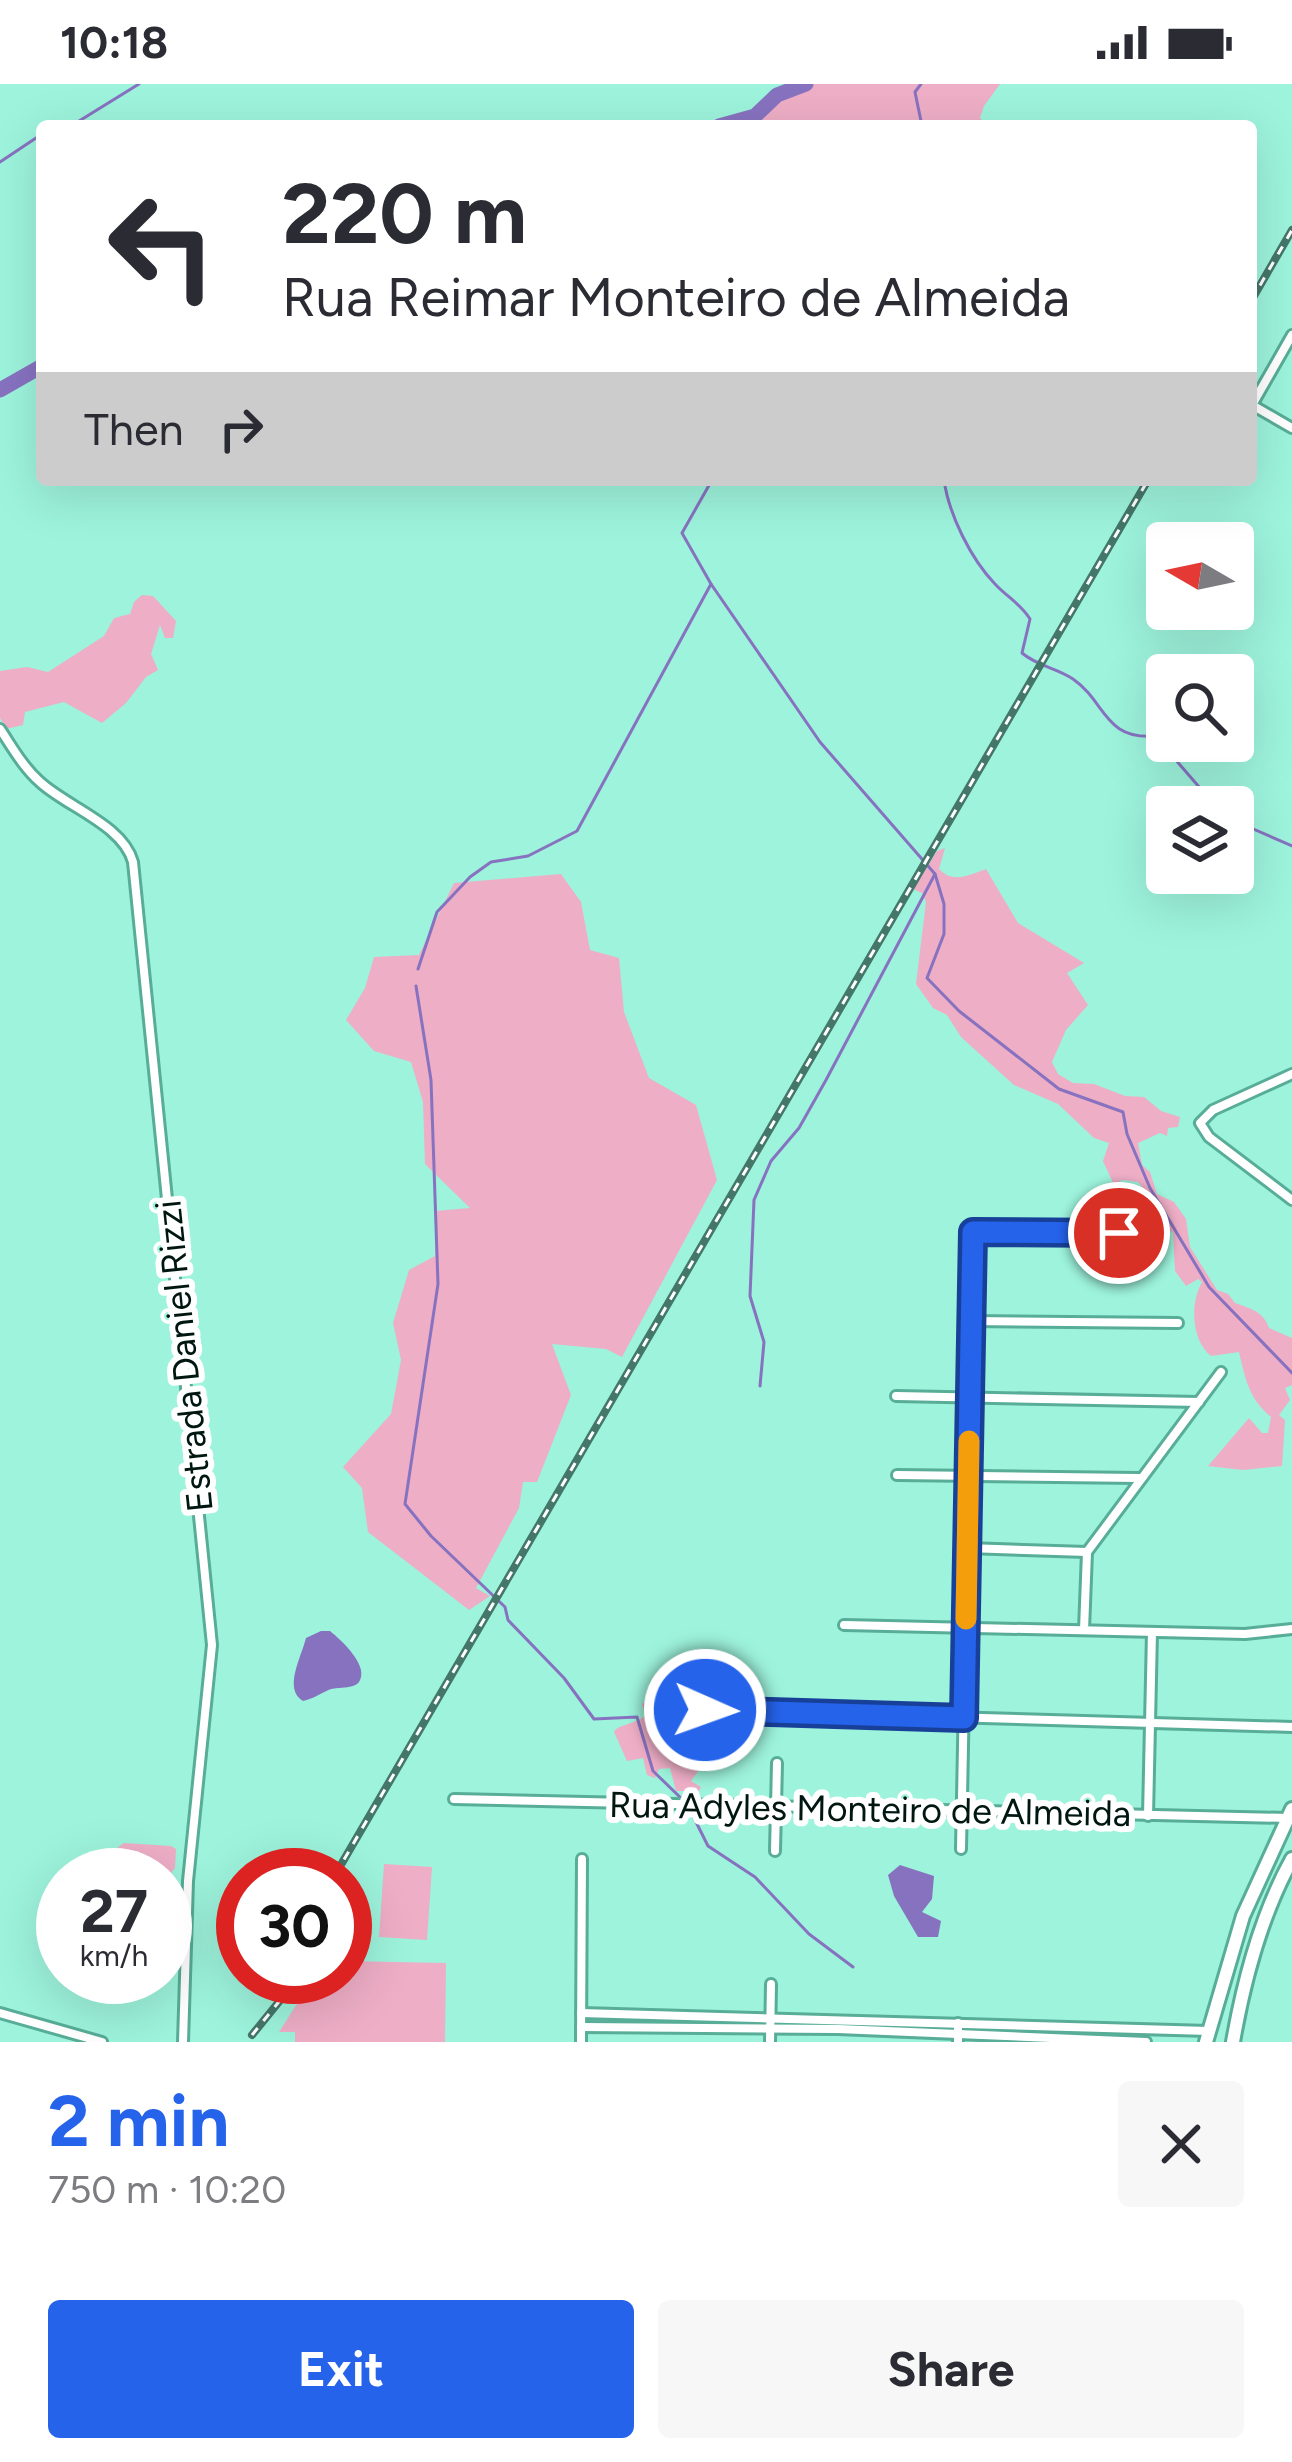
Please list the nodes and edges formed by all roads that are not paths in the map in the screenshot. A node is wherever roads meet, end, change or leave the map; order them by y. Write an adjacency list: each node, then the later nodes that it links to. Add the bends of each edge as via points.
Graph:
1 (1292, 337): 2 (street)
2 (1257, 396)
3 (1257, 408): 4 (street)
4 (1292, 428)
5 (0, 729): 49 (street, Estrada Daniel Rizzi, via 34,777 129,847 133,862 212,1646 188,1881)
6 (1292, 1074): 7 (street, via 1200,1123)
7 (1292, 1200)
8 (1119, 1233): 9 (street, via 973,1232)
9 (971, 1321): 10 (street); 13 (street)
10 (1178, 1323)
11 (1221, 1372): 14 (street)
12 (896, 1396): 13 (street)
13 (970, 1396): 14 (street); 16 (street)
14 (1198, 1402): 17 (street)
15 (897, 1474): 16 (street)
16 (968, 1477): 17 (street); 18 (street)
17 (1138, 1478): 19 (street)
18 (967, 1548): 19 (street); 21 (street)
19 (1087, 1552): 23 (street)
20 (844, 1624): 21 (street)
21 (965, 1628): 23 (street); 26 (street)
22 (1292, 1629): 24 (street)
23 (1084, 1630): 24 (street)
24 (1152, 1632): 27 (street)
25 (705, 1710): 26 (street)
26 (964, 1718): 27 (street); 32 (street)
27 (1150, 1723): 28 (street); 34 (street)
28 (1292, 1727)
29 (778, 1762): 31 (street)
30 (454, 1799): 31 (street, Rua Adyles Monteiro de Almeida)
31 (776, 1807): 32 (street, Rua Adyles Monteiro de Almeida); 36 (street)
32 (962, 1811): 34 (street, Rua Adyles Monteiro de Almeida); 35 (street)
33 (1290, 1813): 34 (street, Rua Adyles Monteiro de Almeida); 46 (highway, via 1243,1916)
34 (1148, 1816)
35 (962, 1849)
36 (775, 1851)
37 (582, 1859): 41 (street)
38 (1292, 1859): 53 (highway, via 1246,1976)
39 (771, 1984): 42 (street)
40 (0, 2013): 48 (street)
41 (581, 2013): 42 (street); 44 (street)
42 (771, 2016): 43 (street); 45 (street)
43 (958, 2023): 46 (street); 47 (street)
44 (581, 2027): 45 (street); 50 (street)
45 (771, 2028): 47 (street); 51 (street)
46 (1207, 2036)
47 (958, 2038): 52 (street)
48 (102, 2042)
49 (183, 2042)
50 (581, 2042)
51 (770, 2042)
52 (1146, 2042)
53 (1233, 2042)

